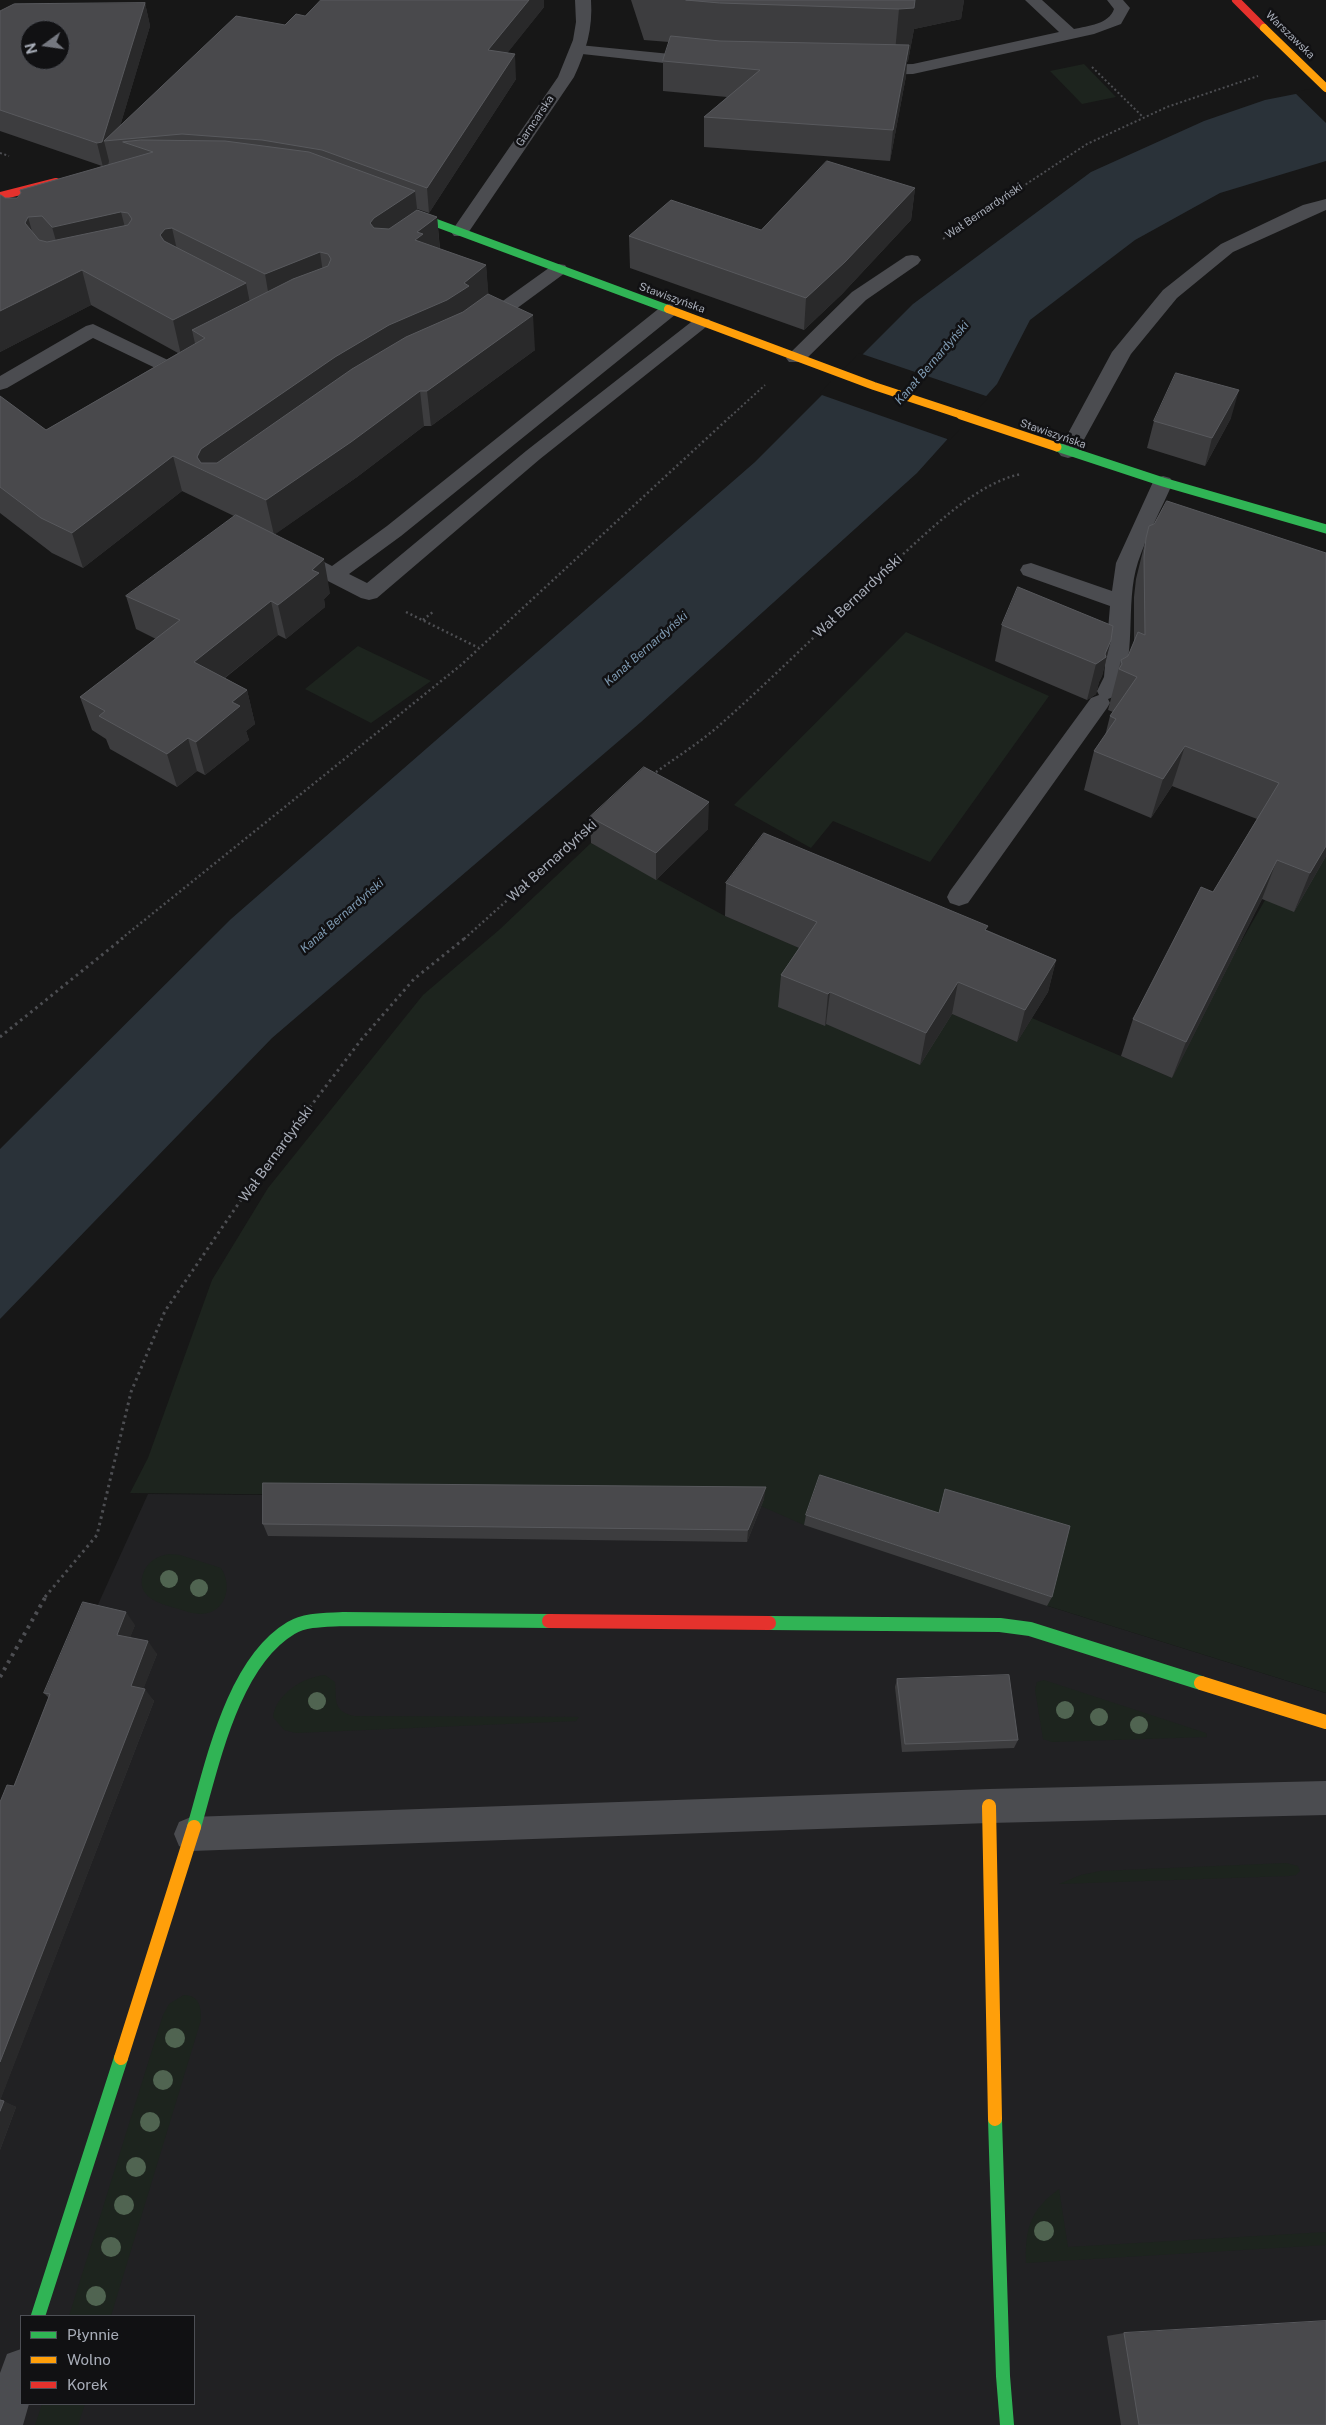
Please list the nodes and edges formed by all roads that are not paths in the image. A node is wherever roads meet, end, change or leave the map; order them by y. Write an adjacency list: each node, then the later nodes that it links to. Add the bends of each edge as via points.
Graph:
1 (583, 0): 6 (street, Garncarska, via 585,24)
2 (1034, 0): 5 (street)
3 (1115, 0): 5 (street, via 1122,8 1120,16 1112,23)
4 (1236, 0): 9 (street, Warszawska, bridge)
5 (1066, 35): 8 (street, via 913,69)
6 (578, 50): 7 (street); 15 (street, Garncarska, via 566,76)
7 (719, 64)
8 (850, 69)
9 (1326, 88)
10 (68, 180): 11 (street)
11 (2, 203)
12 (1326, 204): 25 (street, via 1227,248 1170,294 1122,352)
13 (393, 207): 14 (street, Stawiszyńska)
14 (437, 224): 15 (street, Stawiszyńska); 16 (street)
15 (460, 232): 18 (street, Stawiszyńska)
16 (420, 236)
17 (912, 260): 23 (street, via 859,296)
18 (559, 269): 19 (street, Stawiszyńska); 21 (street)
19 (669, 310): 20 (street, Stawiszyńska); 30 (street, via 394,531)
20 (702, 323): 23 (street, Stawiszyńska); 30 (street, via 533,455 369,593)
21 (467, 335)
22 (205, 353): 24 (street, via 172,370 93,330)
23 (801, 360): 25 (street, Stawiszyńska)
24 (0, 384)
25 (1068, 452): 26 (street, Stawiszyńska)
26 (1163, 482): 27 (street, Stawiszyńska); 31 (street, via 1127,563)
27 (1326, 529)
28 (275, 546): 30 (street)
29 (1031, 570): 31 (street)
30 (335, 574)
31 (1121, 602): 32 (street, via 1115,677 1104,697)
32 (959, 897)
33 (1326, 1722): 36 (street, via 1030,1629 1000,1624 343,1619 305,1623 279,1635 256,1658 236,1698)
34 (1326, 1798): 35 (street)
35 (990, 1806): 36 (street); 40 (street, via 996,2194)
36 (191, 1834): 37 (street)
37 (38, 2315)
38 (20, 2371): 39 (street)
39 (3, 2425)
40 (1007, 2425)

